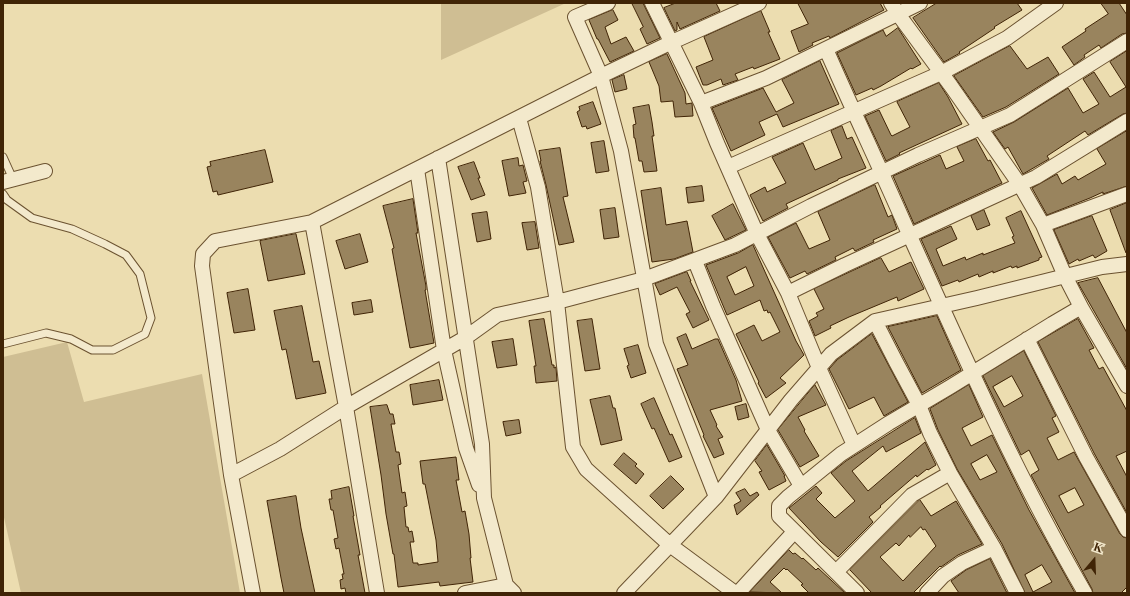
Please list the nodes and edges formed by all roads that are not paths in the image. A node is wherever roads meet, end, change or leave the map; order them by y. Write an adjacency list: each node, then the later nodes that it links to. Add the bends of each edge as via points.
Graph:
1 (608, 3): 11 (street, via 575,17)
2 (652, 3): 8 (street)
3 (759, 3): 8 (street)
4 (920, 3): 6 (street)
5 (1056, 3): 10 (street, via 1007,38)
6 (894, 9): 9 (street); 10 (street)
7 (1127, 41): 16 (street, via 1010,115)
8 (672, 42): 11 (street); 12 (street)
9 (826, 49): 12 (street, via 766,78); 13 (street)
10 (942, 73): 13 (street); 16 (street)
11 (601, 76): 14 (street); 34 (street, via 621,151)
12 (701, 103): 19 (street)
13 (853, 111): 19 (street); 22 (street)
14 (519, 118): 18 (street); 36 (street, via 538,186)
15 (1127, 121): 24 (street, via 1036,177)
16 (980, 128): 22 (street); 24 (street)
17 (3, 157): 23 (lane)
18 (438, 158): 20 (street); 40 (street)
19 (728, 167): 29 (street)
20 (417, 169): 27 (street); 43 (street)
21 (45, 171): 23 (street)
22 (881, 173): 29 (street); 30 (street)
23 (8, 181)
24 (1020, 184): 28 (street); 30 (street)
25 (3, 194): 42 (lane, via 7,200 32,218 72,229 126,255 140,274 150,318 145,334 113,350 92,350 71,339 46,333)
26 (1127, 194): 28 (street)
27 (312, 222): 48 (street); 52 (street, via 215,241 203,254 202,266)
28 (1043, 225): 33 (street)
29 (757, 234): 31 (street); 35 (street)
30 (910, 235): 35 (street); 37 (street)
31 (694, 260): 34 (street); 49 (street)
32 (1127, 264): 33 (street)
33 (1065, 276): 37 (street); 38 (street)
34 (644, 279): 36 (street); 55 (street, via 656,344)
35 (788, 293): 44 (street)
36 (557, 302): 40 (street, via 497,315); 58 (street, via 573,447 586,469)
37 (941, 306): 39 (street); 45 (street)
38 (1081, 307): 41 (street); 46 (street)
39 (876, 320): 44 (street, via 831,354); 47 (street)
40 (465, 338): 43 (street); 54 (street, via 482,444)
41 (1027, 339): 45 (street); 56 (street, via 1086,457)
42 (3, 344)
43 (444, 350): 48 (street); 54 (street, via 466,448)
44 (819, 368): 49 (street, via 790,400); 50 (street)
45 (972, 373): 47 (street); 71 (street, via 1056,542)
46 (1127, 386)
47 (919, 405): 50 (street); 51 (street)
48 (346, 407): 52 (street, via 280,449); 63 (street)
49 (768, 430): 53 (street); 55 (street)
50 (854, 445): 53 (street)
51 (950, 473): 59 (street); 60 (street, via 912,494)
52 (231, 475): 62 (street)
53 (801, 486): 57 (street, via 780,506 779,516)
54 (484, 498): 61 (street)
55 (716, 498): 58 (street)
56 (1127, 530)
57 (794, 532): 60 (street); 67 (street)
58 (670, 545): 65 (street); 66 (street)
59 (994, 548): 69 (street, via 943,576); 70 (street)
60 (836, 572): 68 (street)
61 (510, 589): 64 (street)
62 (253, 593)
63 (377, 593)
64 (465, 593)
65 (624, 593)
66 (735, 593)
67 (738, 593)
68 (857, 593)
69 (927, 593)
70 (1017, 593)
71 (1085, 593)

